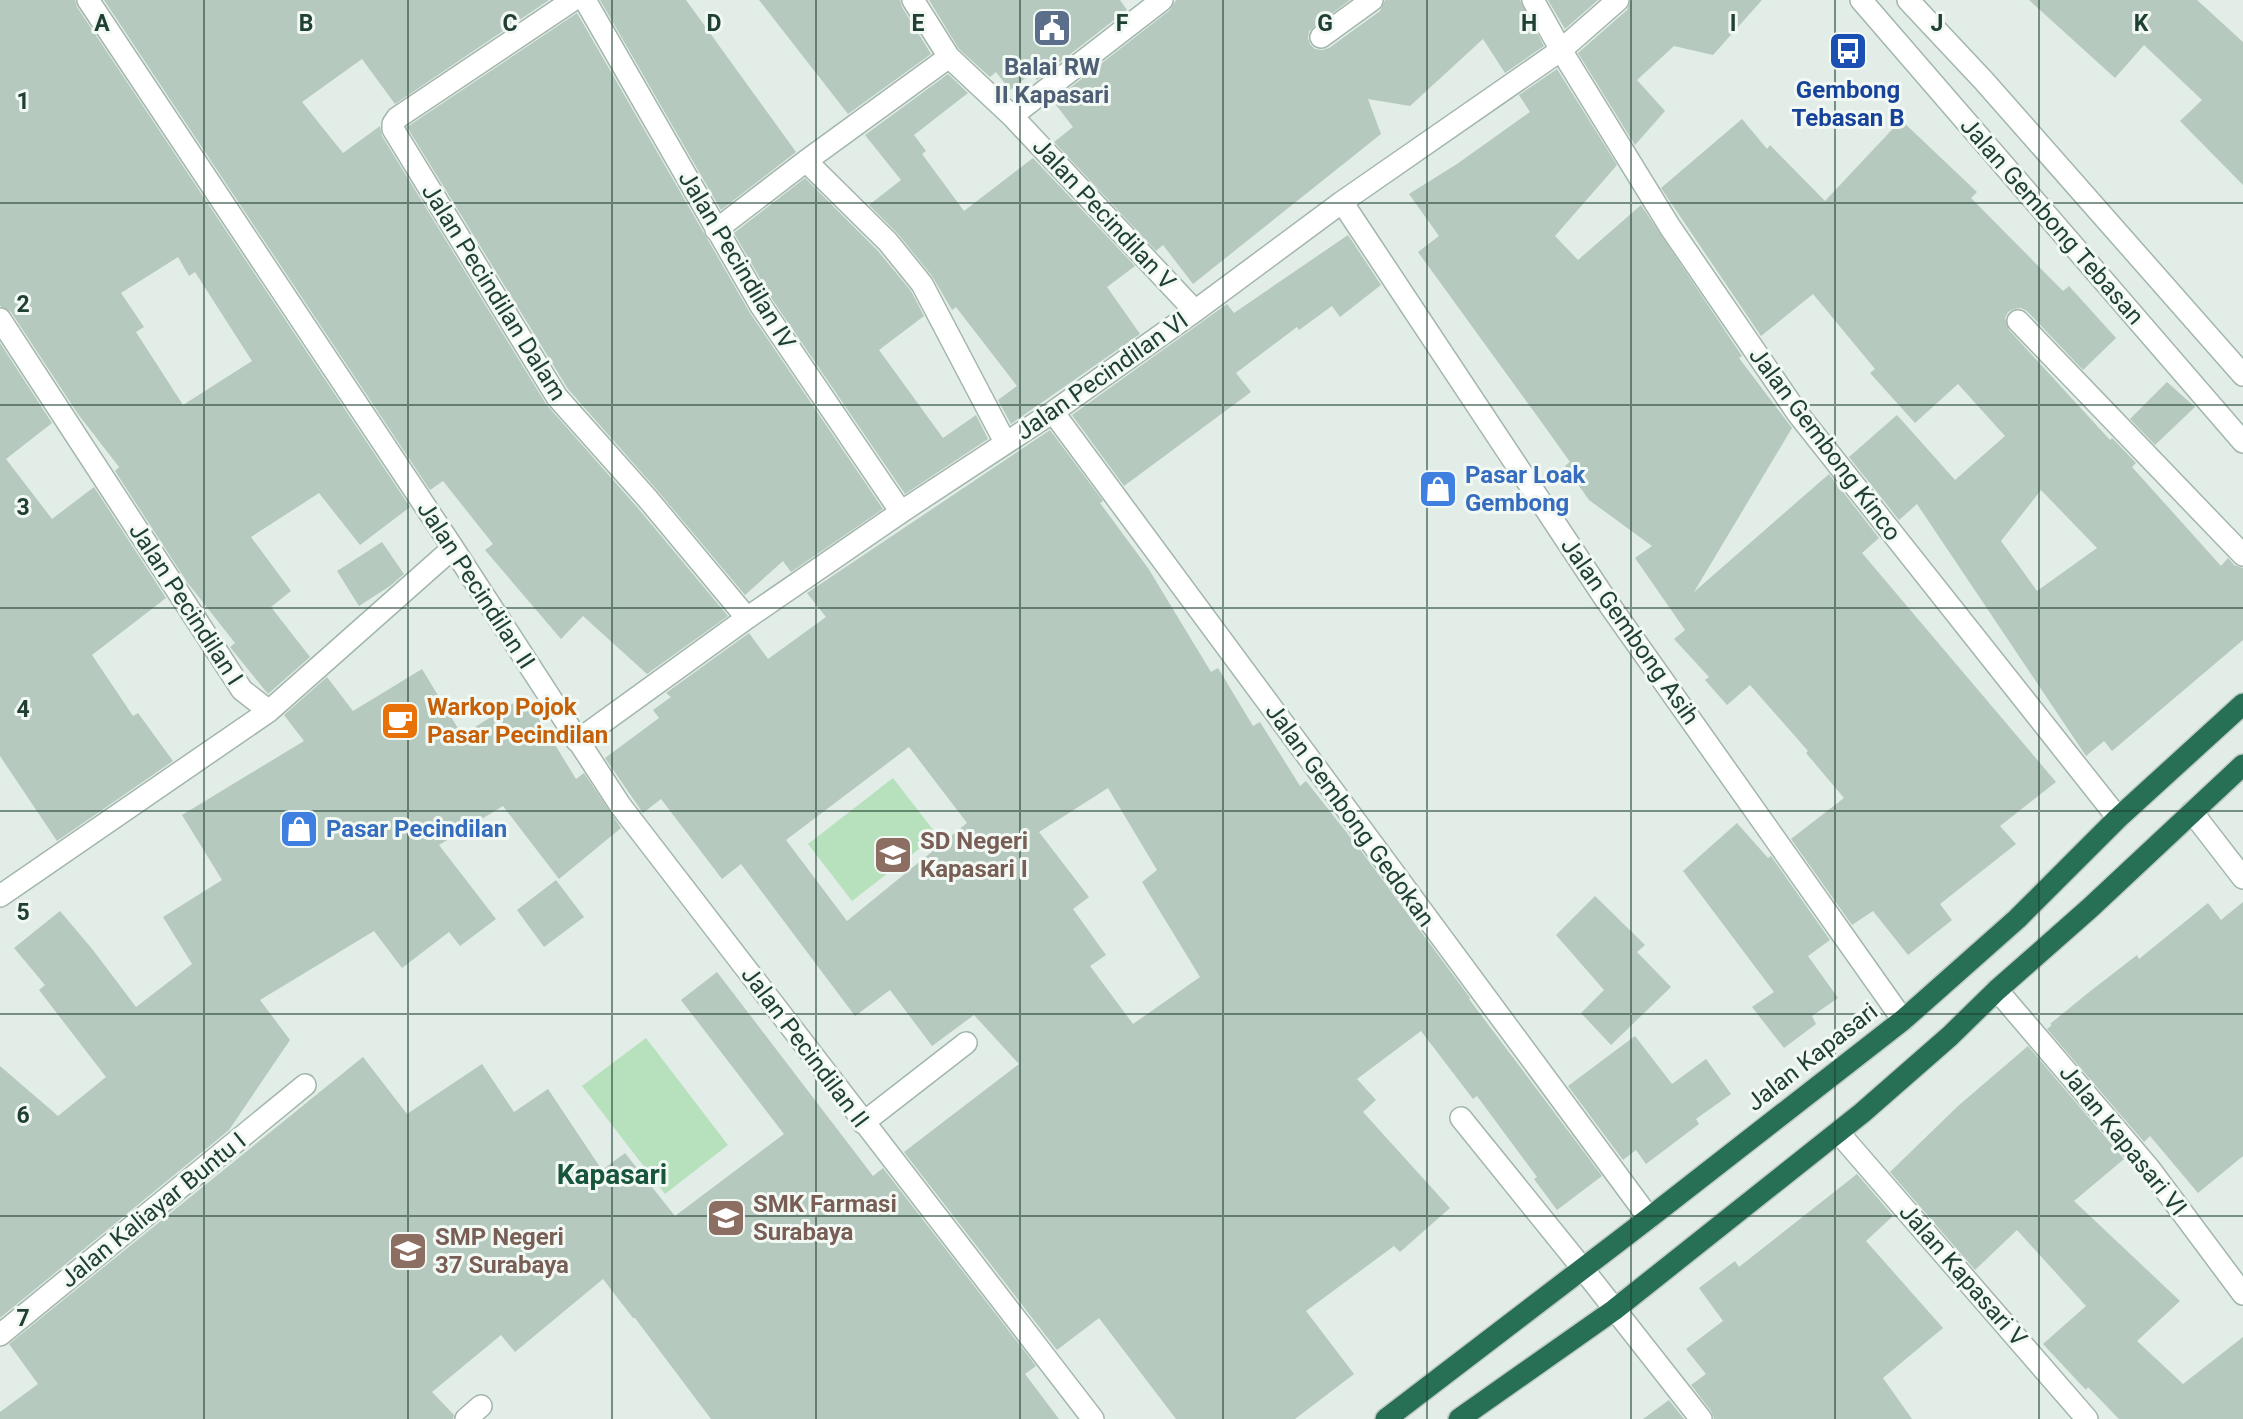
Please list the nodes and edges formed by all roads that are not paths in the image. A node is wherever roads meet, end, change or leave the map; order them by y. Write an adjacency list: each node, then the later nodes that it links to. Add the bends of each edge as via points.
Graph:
1 (88, 0): 26 (street, Jalan Pecindilan II)
2 (573, 0): 28 (street, Jalan Pecindilan Dalam, via 397,118 393,129 557,397)
3 (585, 0): 17 (street, Jalan Pecindilan IV)
4 (913, 0): 13 (street, Jalan Pecindilan V)
5 (1162, 0): 14 (street)
6 (1372, 0): 11 (street)
7 (1533, 0): 12 (street, Jalan Gembong Kinco)
8 (1619, 0): 12 (street, Jalan Pecindilan VI)
9 (1861, 0): 24 (street, Jalan Gembong Tebasan)
10 (1908, 0): 21 (street, Jalan Gembong Tebasan)
11 (1321, 37)
12 (1561, 50): 16 (street, Jalan Pecindilan VI); 34 (street, Jalan Gembong Kinco, via 1670,226 1798,414)
13 (949, 57): 14 (street, Jalan Pecindilan V); 15 (street)
14 (1012, 116): 18 (street, Jalan Pecindilan V)
15 (806, 161): 17 (street); 23 (street, via 888,242 922,284)
16 (1342, 202): 18 (street, Jalan Pecindilan VI); 38 (street, Jalan Gembong Asih, via 1606,600)
17 (716, 230): 25 (street, Jalan Pecindilan IV, via 761,306)
18 (1195, 311): 22 (street, Jalan Pecindilan VI)
19 (0, 319): 30 (street, Jalan Pecindilan I, via 242,690)
20 (2018, 321): 27 (street)
21 (2243, 375)
22 (1053, 411): 23 (street, Jalan Pecindilan VI); 44 (street, Jalan Gembong Gedokan)
23 (1006, 442): 25 (street, Jalan Pecindilan VI)
24 (2243, 442)
25 (901, 512): 28 (street, Jalan Pecindilan VI)
26 (453, 548): 30 (street); 31 (street, Jalan Pecindilan II)
27 (2243, 555)
28 (747, 618): 31 (street, Jalan Pecindilan VI)
29 (2243, 704): 34 (highway, Jalan Kapasari)
30 (269, 711): 36 (street)
31 (578, 741): 42 (street, Jalan Pecindilan II, via 620,805)
32 (2243, 765): 33 (highway)
33 (2192, 812): 35 (street); 37 (highway)
34 (2118, 818): 38 (highway, Jalan Kapasari, via 2017,919)
35 (2243, 878)
36 (0, 896)
37 (1997, 990): 43 (highway); 46 (street, Jalan Kapasari VI, via 2149,1168)
38 (1903, 1020): 44 (highway, Jalan Kapasari)
39 (967, 1043): 42 (street)
40 (305, 1084): 48 (street, Jalan Kaliayar Buntu I)
41 (1461, 1118): 45 (street)
42 (863, 1123): 49 (street, Jalan Pecindilan II)
43 (1838, 1132): 47 (highway); 53 (street, Jalan Kapasari V)
44 (1649, 1218): 45 (highway, Jalan Kapasari)
45 (1583, 1269): 47 (street); 50 (highway, Jalan Kapasari)
46 (2243, 1294)
47 (1614, 1310): 51 (highway); 52 (street)
48 (0, 1335)
49 (1093, 1419)
50 (1386, 1419)
51 (1459, 1419)
52 (1701, 1419)
53 (2087, 1419)

